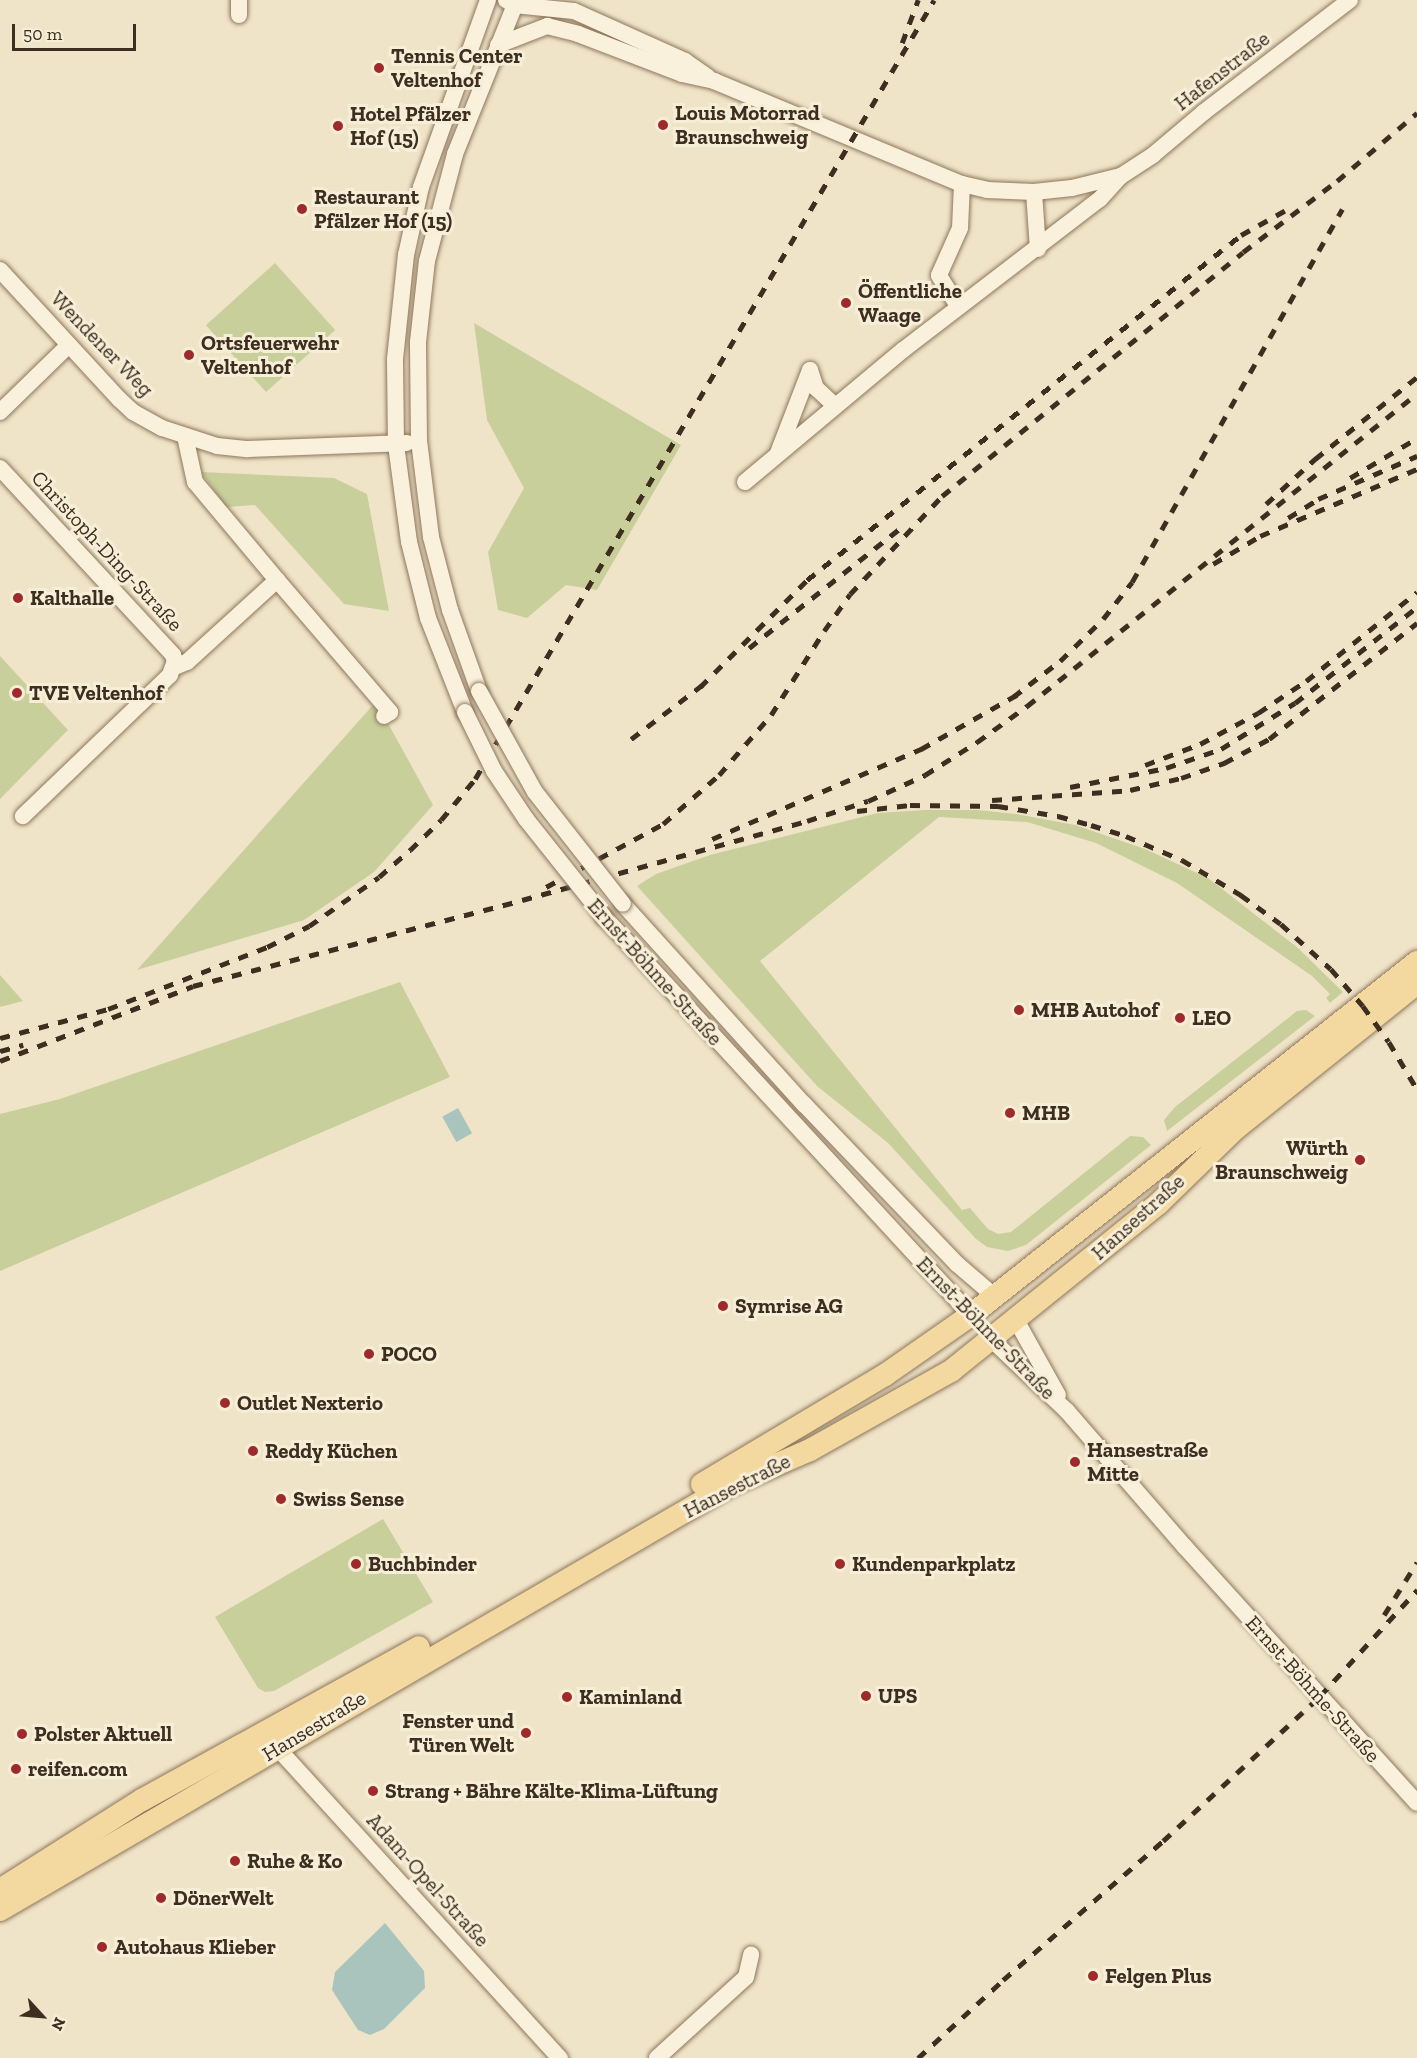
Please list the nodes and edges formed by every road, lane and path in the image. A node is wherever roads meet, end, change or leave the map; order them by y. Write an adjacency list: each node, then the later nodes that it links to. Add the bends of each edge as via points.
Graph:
1 (488, 0): 19 (street, Ernst-Böhme-Straße, via 421,187 406,255 394,359)
2 (1350, 0): 8 (street, Hafenstraße, via 1154,155)
3 (513, 1): 4 (street, Hafenstraße); 5 (street); 6 (street, Ernst-Böhme-Straße)
4 (567, 6): 7 (street, Hafenstraße, via 685,61)
5 (531, 30): 6 (street, Hafenstraße); 7 (street, Hafenstraße, via 552,27 682,74)
6 (498, 45): 18 (street, Ernst-Böhme-Straße, via 455,154 427,261 418,342)
7 (714, 81): 9 (street, Hafenstraße)
8 (1121, 176): 10 (street, Hafenstraße); 11 (street, Hafenstraße, via 1100,199)
9 (962, 184): 10 (street, Hafenstraße, via 987,190); 13 (street, via 960,228 939,275)
10 (1034, 192): 11 (street)
11 (1038, 249): 13 (street, Hafenstraße)
12 (0, 270): 14 (street, Wendener Weg)
13 (958, 306): 15 (street, Hafenstraße)
14 (69, 345): 16 (street); 17 (street, Wendener Weg, via 133,411)
15 (835, 406): 20 (street, Hafenstraße); 20 (street, Hafenstraße, via 816,388 810,370)
16 (0, 412)
17 (185, 436): 19 (street, Wendener Weg, via 217,446 248,449); 23 (street, via 195,482)
18 (418, 441): 19 (street); 29 (street, Ernst-Böhme-Straße, bridge, via 430,537 450,610 479,691 534,792 623,904 804,1104 957,1264)
19 (396, 444): 30 (street, Ernst-Böhme-Straße, bridge, via 401,494 428,618 465,712 494,771 526,819 604,917)
20 (777, 454): 22 (street, Hafenstraße)
21 (0, 468): 24 (street, Christoph-Ding-Straße, via 173,655)
22 (745, 482)
23 (277, 580): 24 (street, Christoph-Ding-Straße, via 188,662); 25 (street, via 390,712)
24 (175, 667): 26 (street, Christoph-Ding-Straße)
25 (384, 716)
26 (23, 816)
27 (1417, 963): 29 (main road, Hansestraße, via 1140,1184)
28 (1417, 983): 31 (main road, Hansestraße, via 1235,1129 1158,1204)
29 (993, 1295): 30 (main road, Hansestraße); 31 (main road, Ernst-Böhme-Straße)
30 (971, 1316): 32 (main road, Ernst-Böhme-Straße); 34 (main road, Hansestraße, via 885,1375)
31 (1016, 1320): 32 (main road, Hansestraße); 33 (street, Ernst-Böhme-Straße)
32 (991, 1340): 33 (street, Ernst-Böhme-Straße); 34 (main road, Hansestraße, via 951,1371 810,1450 732,1484)
33 (1067, 1411): 35 (street, Ernst-Böhme-Straße)
34 (271, 1740): 36 (main road, Hansestraße, via 142,1800); 37 (main road, Hansestraße); 39 (street, Adam-Opel-Straße)
35 (1417, 1803)
36 (0, 1890)
37 (0, 1910)
38 (751, 1955): 40 (street, via 746,1977)
39 (560, 2058)
40 (657, 2058)

